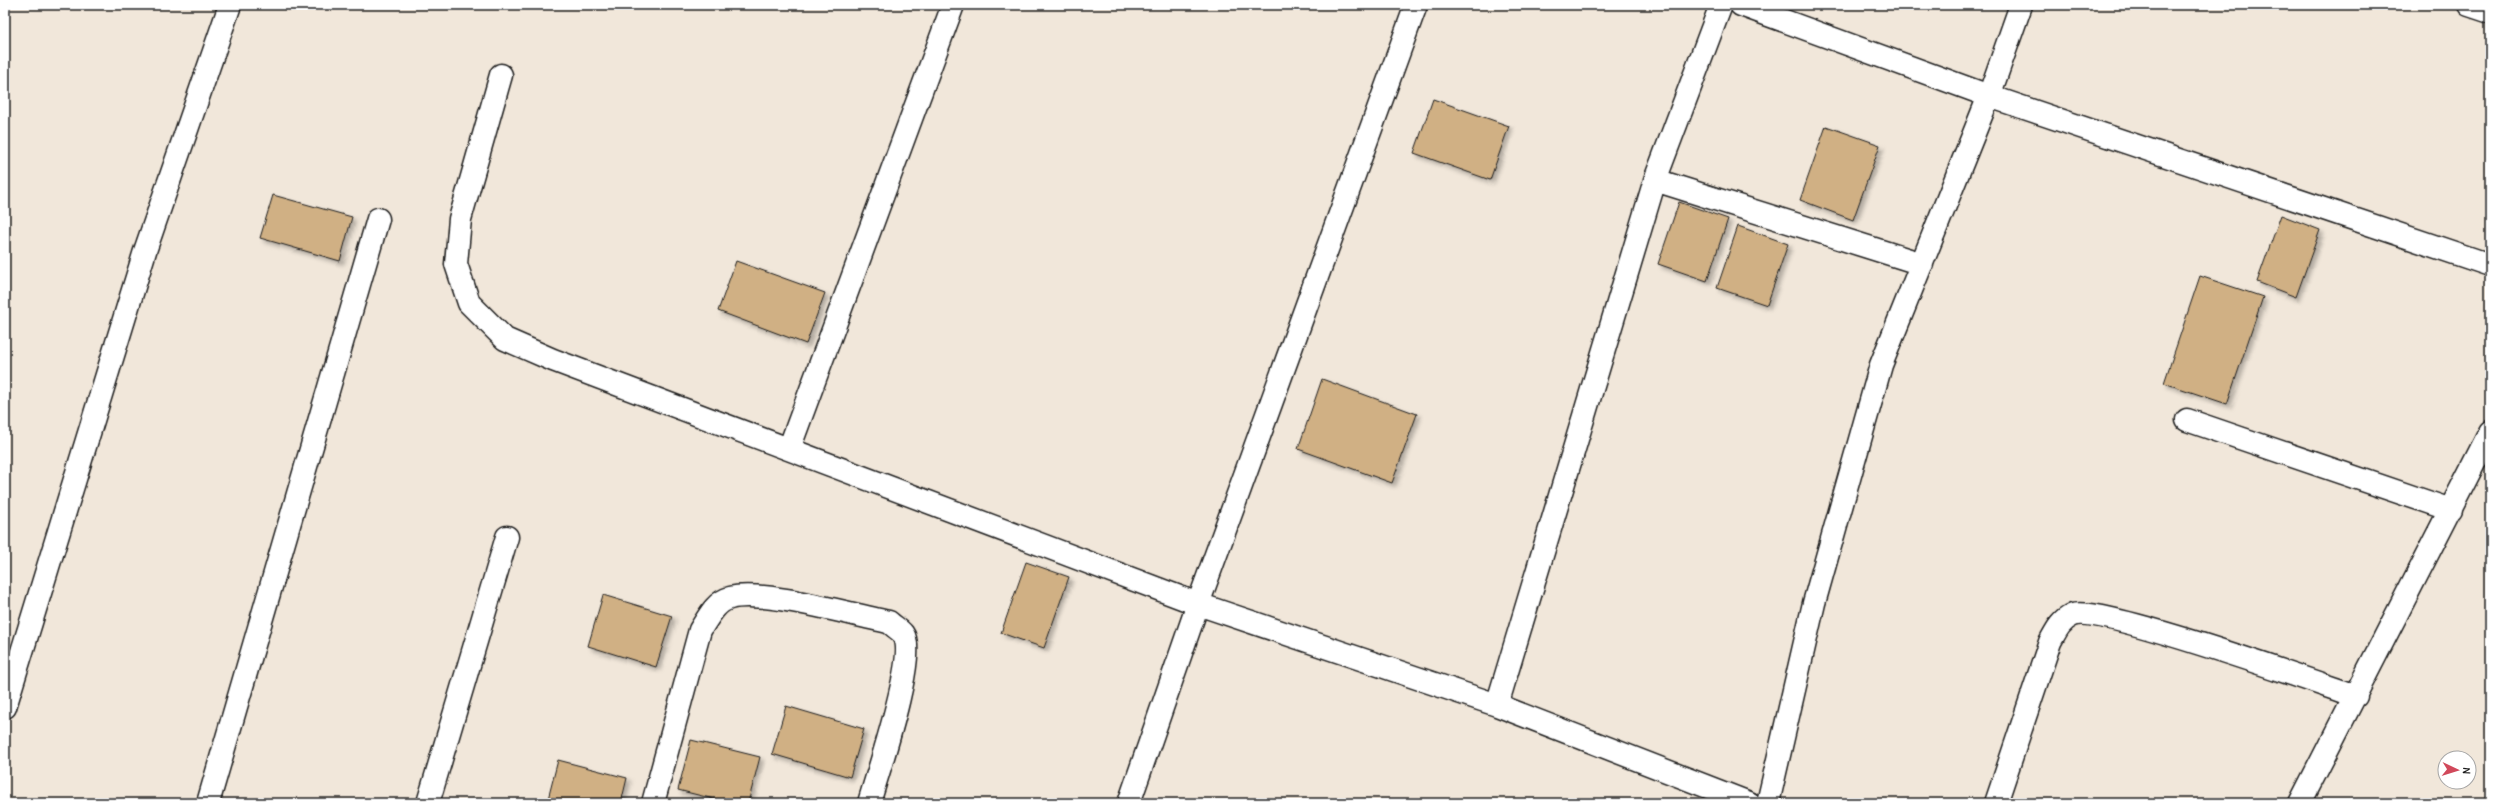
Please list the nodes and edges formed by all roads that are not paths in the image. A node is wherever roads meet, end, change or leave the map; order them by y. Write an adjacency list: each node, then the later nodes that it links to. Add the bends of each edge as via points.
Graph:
1 (230, 5): 23 (street, via 145,251)
2 (952, 5): 17 (street)
3 (1416, 5): 20 (street)
4 (1721, 5): 11 (street)
5 (1741, 5): 10 (street)
6 (2021, 5): 10 (street)
7 (2469, 5): 8 (street)
8 (2490, 12)
9 (501, 75): 17 (street, via 460,219 456,264 469,303 506,339 553,360)
10 (1989, 96): 13 (street); 14 (street)
11 (1655, 180): 13 (street); 22 (street)
12 (378, 219): 24 (street)
13 (1922, 264): 30 (street, via 1881,365 1814,603)
14 (2490, 265)
15 (2187, 420): 18 (street)
16 (2490, 432): 18 (street)
17 (789, 449): 20 (street)
18 (2451, 510): 21 (street)
19 (507, 537): 25 (street)
20 (1198, 604): 22 (street); 28 (street)
21 (2356, 696): 31 (street, via 2151,629 2092,615 2074,615 2060,623 2050,642); 32 (street)
22 (1497, 704): 29 (street)
23 (5, 707)
24 (208, 803)
25 (428, 803)
26 (653, 803): 27 (street, via 700,630 714,608 729,598 756,595 889,622 904,634 907,651 904,679)
27 (869, 803)
28 (1129, 803)
29 (1749, 803)
30 (1768, 803)
31 (1996, 803)
32 (2300, 803)

